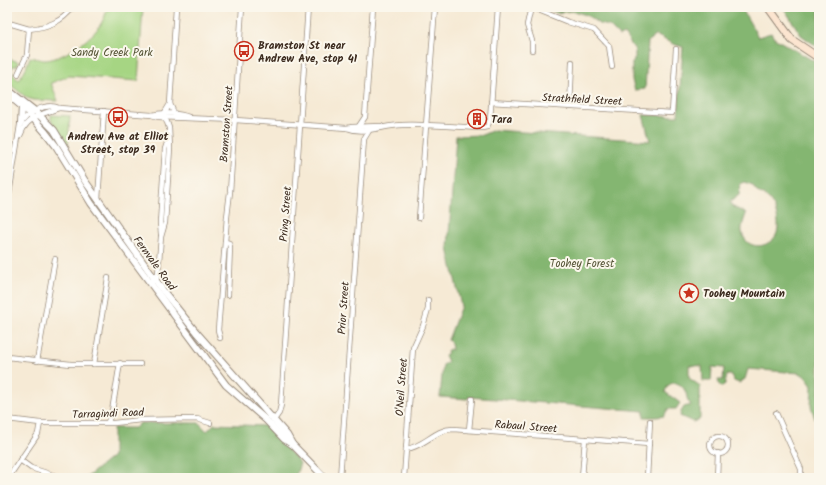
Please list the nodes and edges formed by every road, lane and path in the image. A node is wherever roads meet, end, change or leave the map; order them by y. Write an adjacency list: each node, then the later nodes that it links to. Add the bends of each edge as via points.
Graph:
1 (73, 7): 13 (street, via 59,21)
2 (176, 7): 23 (street)
3 (242, 7): 31 (street, Bramston Street)
4 (308, 7): 33 (street, Pring Street)
5 (373, 7): 30 (street)
6 (435, 7): 34 (street)
7 (498, 7): 22 (street)
8 (531, 7): 15 (street, via 527,25); 18 (street, via 594,30 609,46)
9 (768, 7): 11 (main road)
10 (775, 7): 11 (main road)
11 (777, 18): 16 (main road, via 792,40)
12 (7, 22): 13 (street)
13 (29, 29): 19 (street, via 27,55)
14 (676, 49): 25 (street, Strathfield Street, via 672,113)
15 (532, 50)
16 (819, 58)
17 (572, 62): 25 (street)
18 (612, 67)
19 (18, 74)
20 (7, 89): 27 (street, Fernvale Road)
21 (7, 94): 24 (street, Fernvale Road)
22 (491, 102): 25 (street, Strathfield Street); 34 (street, via 488,126)
23 (170, 104): 28 (street); 29 (street)
24 (22, 106): 27 (street, Fernvale Road); 32 (street)
25 (570, 107)
26 (104, 111): 27 (street, via 59,108); 28 (street); 40 (street)
27 (35, 114): 32 (street); 38 (street); 40 (street, Fernvale Road, via 54,130); 46 (street, Fernvale Road, via 91,203)
28 (164, 116): 29 (street); 35 (street)
29 (175, 116): 31 (street); 35 (street)
30 (365, 117): 36 (street); 37 (street)
31 (235, 120): 33 (street); 43 (street, Bramston Street)
32 (21, 123): 38 (street)
33 (300, 125): 36 (street); 58 (street, Pring Street, via 281,405)
34 (426, 126): 37 (street); 42 (street)
35 (169, 128): 46 (street, via 165,223 158,274)
36 (358, 128): 37 (street); 39 (street)
37 (370, 128): 39 (street, Prior Street)
38 (19, 138): 41 (street)
39 (364, 139): 73 (street, Prior Street)
40 (98, 199): 46 (street, Fernvale Road)
41 (7, 208)
42 (419, 218)
43 (225, 242): 47 (street, Bramston Street, via 230,247); 49 (street, Bramston Street, via 218,330)
44 (55, 259): 51 (street)
45 (108, 278): 53 (street)
46 (153, 282): 58 (street, Fernvale Road); 66 (street, Fernvale Road, via 226,385)
47 (228, 295)
48 (428, 300): 67 (street, O'Neil Street, via 428,309 414,348)
49 (220, 338)
50 (7, 357): 51 (street)
51 (37, 361): 53 (street)
52 (120, 363): 53 (street); 54 (street); 60 (street)
53 (94, 364)
54 (140, 364)
55 (472, 399): 63 (street)
56 (776, 413): 78 (street, via 801,469)
57 (7, 419): 61 (street, Tarragindi Road)
58 (274, 420): 66 (street, Fernvale Road)
59 (650, 421): 65 (street)
60 (108, 422): 61 (street, Tarragindi Road); 62 (street, Tarragindi Road, via 199,419)
61 (40, 423): 69 (street, via 38,434)
62 (210, 423)
63 (470, 430): 64 (street, Rabaul Street); 67 (street, Rabaul Street, via 443,430 417,446)
64 (585, 439): 65 (street, Rabaul Street); 75 (street)
65 (649, 444): 76 (street)
66 (293, 445): 72 (street, Fernvale Road)
67 (406, 449): 74 (street, O'Neil Street)
68 (718, 453): 77 (street)
69 (20, 460): 70 (street); 71 (street, via 31,468)
70 (8, 478)
71 (62, 478)
72 (325, 478)
73 (340, 478)
74 (404, 478)
75 (582, 478)
76 (647, 478)
77 (717, 478)
78 (798, 478)

